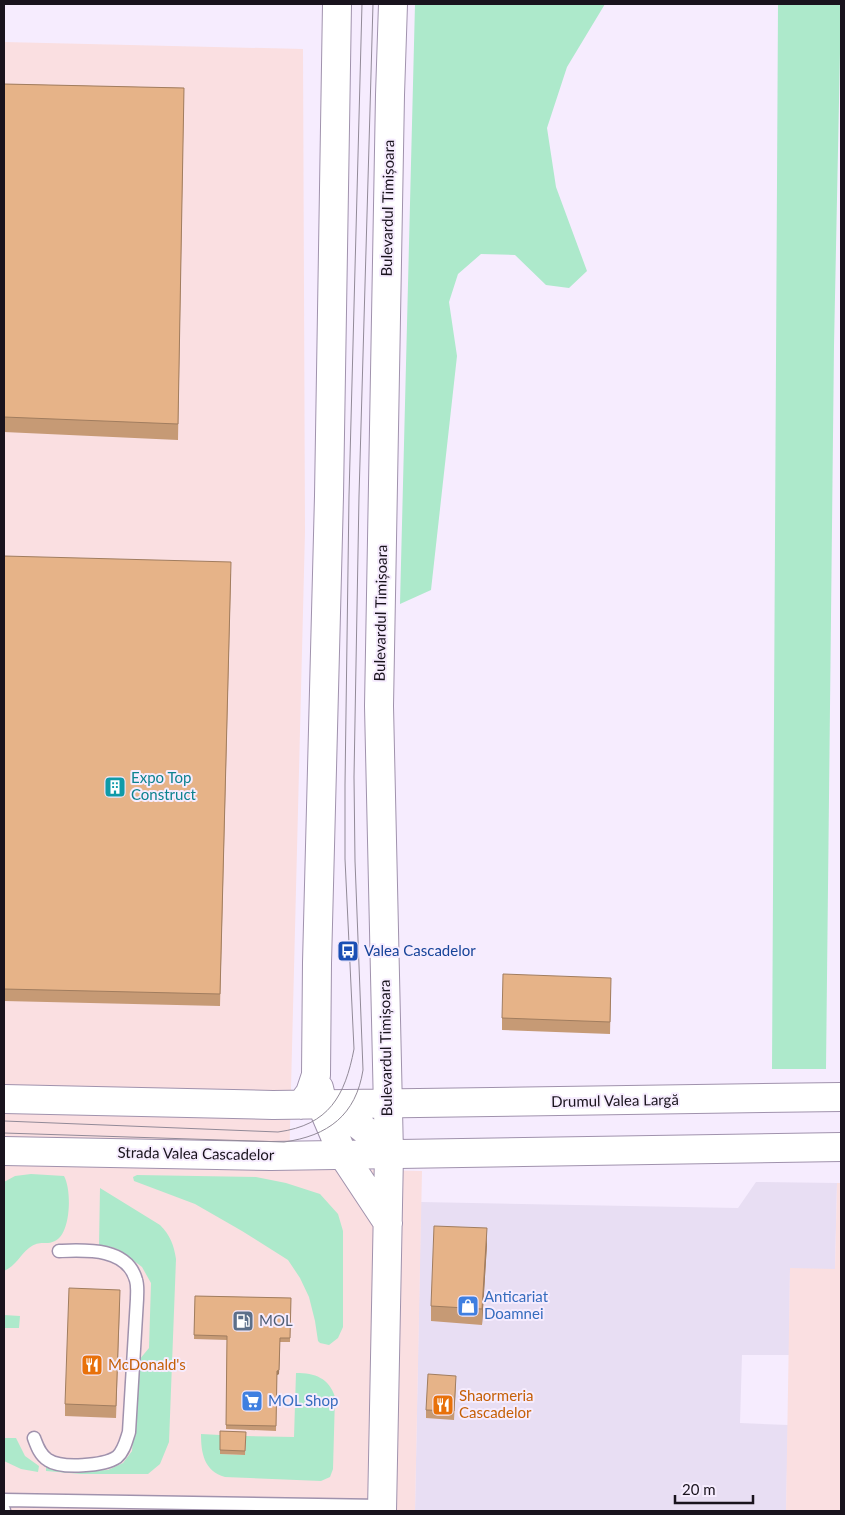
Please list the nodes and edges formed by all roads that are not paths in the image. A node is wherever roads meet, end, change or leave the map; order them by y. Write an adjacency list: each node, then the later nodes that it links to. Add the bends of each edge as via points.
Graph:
1 (337, 4): 6 (main road, via 316,1075 310,1093)
2 (393, 4): 5 (main road, Bulevardul Timișoara, via 379,706)
3 (841, 1097): 5 (main road, Drumul Valea Largă)
4 (4, 1099): 6 (main road)
5 (388, 1104): 6 (main road); 9 (main road, Bulevardul Timișoara)
6 (312, 1105): 9 (main road, via 343,1114 370,1134); 10 (main road, via 330,1126)
7 (841, 1147): 9 (main road)
8 (5, 1152): 10 (main road, Strada Valea Cascadelor)
9 (389, 1154): 10 (main road, Strada Valea Cascadelor); 11 (main road, Bulevardul Timișoara)
10 (343, 1155): 11 (main road)
11 (388, 1223): 15 (main road, Bulevardul Timișoara)
12 (59, 1251): 13 (lane, via 106,1252 118,1257 134,1273 137,1299 129,1432 118,1456 92,1465 50,1461 43,1456)
13 (34, 1438)
14 (4, 1500): 15 (lane)
15 (382, 1509)

